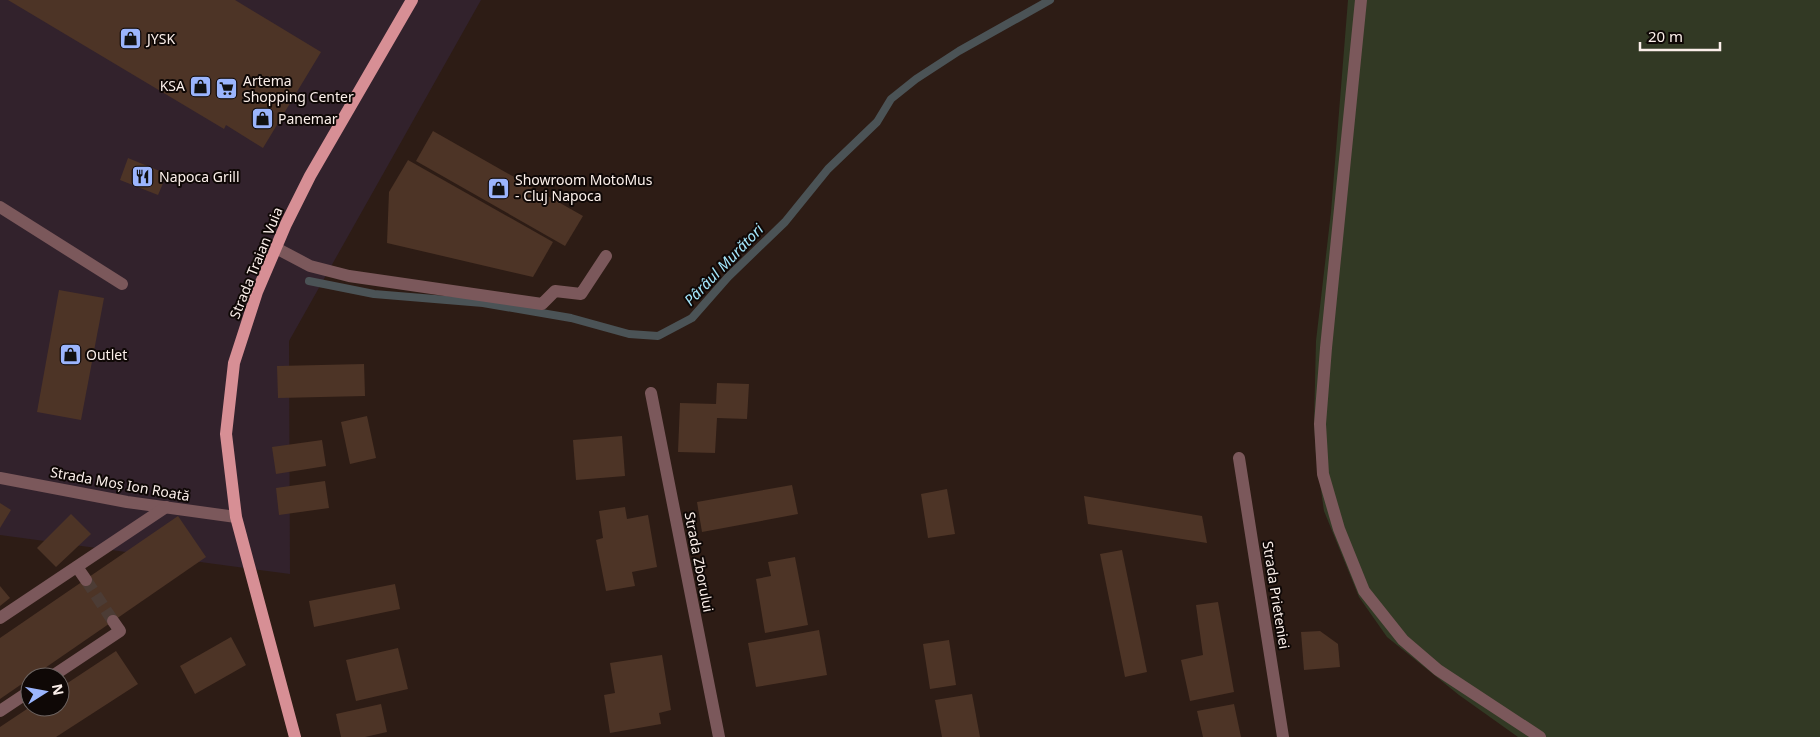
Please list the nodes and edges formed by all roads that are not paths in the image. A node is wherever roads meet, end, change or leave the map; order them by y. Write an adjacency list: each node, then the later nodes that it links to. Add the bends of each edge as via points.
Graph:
1 (412, 0): 4 (main road, Strada Traian Vuia, via 310,176)
2 (1361, 0): 22 (street, via 1326,348 1320,424 1322,474 1339,529 1364,591 1403,640 1438,670)
3 (0, 207): 6 (street)
4 (276, 248): 5 (street, via 310,266 349,276 542,304 555,291 581,294); 11 (main road, Strada Traian Vuia, via 257,292 234,364 226,434)
5 (606, 256)
6 (122, 284)
7 (650, 393): 20 (street, Strada Zborului)
8 (1239, 458): 21 (street, Strada Prieteniei)
9 (0, 478): 10 (street, Strada Moș Ion Roată)
10 (166, 508): 11 (street, Strada Moș Ion Roată); 12 (street)
11 (236, 517): 19 (main road, Strada Traian Vuia)
12 (77, 567): 13 (street); 14 (street)
13 (86, 580)
14 (0, 618)
15 (113, 621): 16 (street, via 120,631)
16 (66, 667)
17 (20, 698): 18 (street)
18 (0, 711)
19 (295, 737)
20 (719, 737)
21 (1283, 737)
22 (1540, 737)

